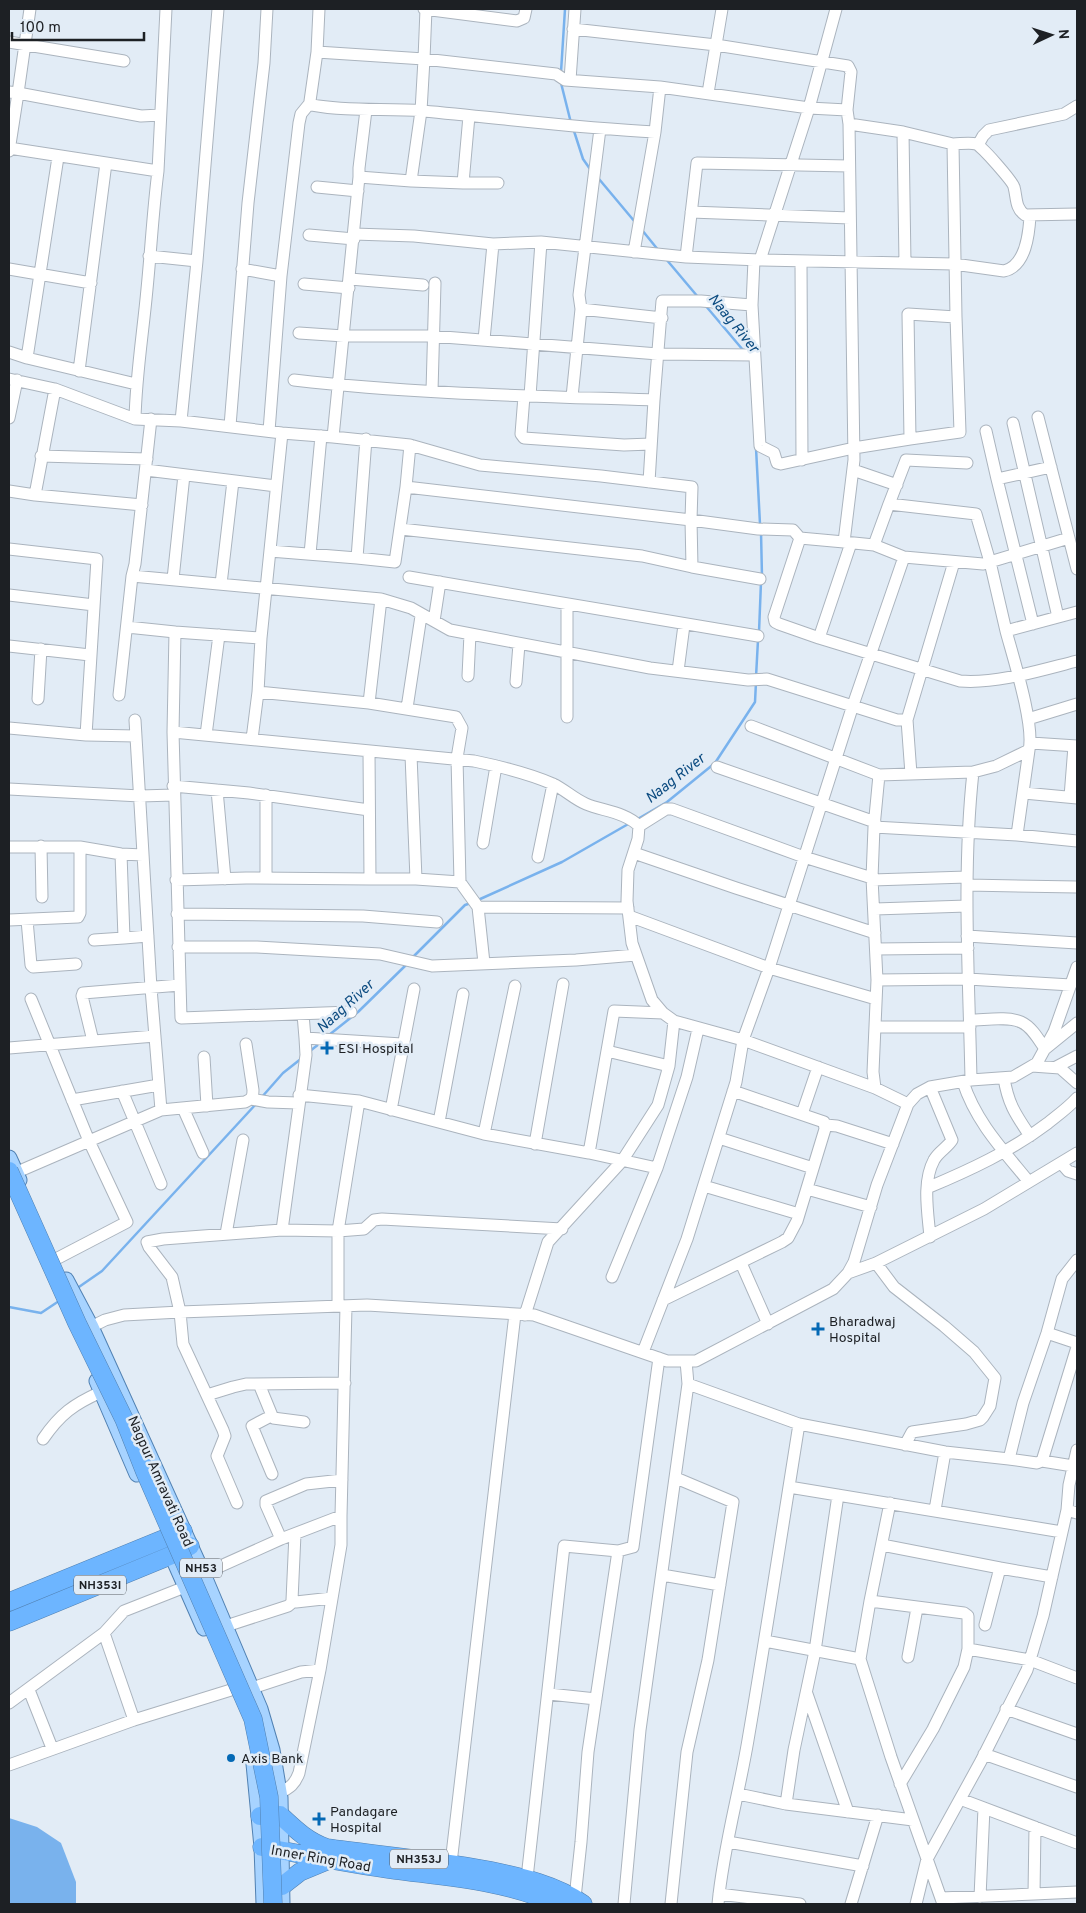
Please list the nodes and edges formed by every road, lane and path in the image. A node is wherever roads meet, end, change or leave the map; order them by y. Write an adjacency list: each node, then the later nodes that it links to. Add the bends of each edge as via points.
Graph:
1 (30, 9): 13 (street)
2 (166, 9): 29 (street)
3 (218, 9): 63 (street)
4 (267, 9): 69 (street)
5 (319, 9): 15 (street)
6 (425, 9): 7 (street, via 517,21 524,18); 16 (street)
7 (526, 9)
8 (575, 9): 11 (street)
9 (722, 9): 14 (street)
10 (836, 9): 18 (street)
11 (573, 29): 14 (street); 19 (street)
12 (9, 42): 13 (street)
13 (24, 45): 17 (street); 21 (street)
14 (716, 45): 18 (street); 22 (street)
15 (317, 52): 16 (street); 23 (street)
16 (424, 58): 19 (street); 28 (street)
17 (124, 61)
18 (821, 62): 25 (street); 27 (street, via 850,68)
19 (564, 78): 20 (street)
20 (660, 87): 22 (street); 33 (street)
21 (13, 93): 29 (street, via 141,116); 37 (street)
22 (708, 93): 25 (street)
23 (310, 104): 26 (street); 71 (street, via 301,114 299,123)
24 (1077, 106): 36 (street, via 1064,114 989,130)
25 (809, 108): 27 (street); 40 (street)
26 (366, 110): 28 (street); 43 (street)
27 (847, 110): 31 (street)
28 (421, 111): 30 (street); 44 (street)
29 (160, 115): 42 (street)
30 (469, 116): 32 (street); 46 (street)
31 (849, 124): 34 (street); 41 (street)
32 (600, 129): 33 (street); 58 (street)
33 (655, 132): 59 (street)
34 (903, 132): 35 (street); 66 (street)
35 (953, 144): 36 (street); 67 (street)
36 (978, 144): 52 (street, via 1011,181 1018,207)
37 (9, 149): 38 (street)
38 (58, 157): 39 (street); 70 (street)
39 (106, 163): 42 (street); 72 (street)
40 (791, 164): 41 (street); 49 (street, via 697,163); 50 (street)
41 (849, 166): 53 (street)
42 (158, 170): 60 (street)
43 (359, 177): 44 (street); 48 (street)
44 (411, 181): 46 (street)
45 (498, 182): 46 (street)
46 (463, 183)
47 (317, 187): 48 (street)
48 (358, 191): 55 (street)
49 (691, 212): 50 (street); 61 (street)
50 (775, 214): 53 (street); 62 (street)
51 (1077, 214): 52 (street)
52 (1030, 216): 67 (street, via 1028,238 1019,262 1012,270)
53 (850, 218): 65 (street)
54 (309, 235): 55 (street)
55 (354, 236): 57 (street, via 414,236); 73 (street)
56 (541, 242): 57 (street); 58 (street); 85 (street)
57 (490, 244): 84 (street)
58 (585, 248): 59 (street); 78 (street)
59 (634, 252): 61 (street)
60 (149, 256): 63 (street); 94 (street)
61 (686, 257): 62 (street)
62 (757, 260): 64 (street); 77 (street)
63 (197, 261): 105 (street)
64 (801, 262): 65 (street); 119 (street)
65 (851, 263): 66 (street); 117 (street)
66 (905, 263): 67 (street)
67 (954, 264): 79 (street)
68 (9, 269): 70 (street)
69 (242, 269): 71 (street); 107 (street)
70 (40, 274): 72 (street); 90 (street)
71 (281, 276): 108 (street)
72 (91, 283): 91 (street)
73 (349, 283): 74 (street); 76 (street); 82 (street)
74 (304, 284)
75 (435, 284): 83 (street)
76 (423, 286)
77 (752, 305): 80 (street, via 662,301); 89 (street)
78 (581, 309): 80 (street); 86 (street)
79 (956, 317): 114 (street, via 960,432); 114 (street, via 908,314)
80 (662, 318): 88 (street)
81 (299, 333): 82 (street)
82 (344, 336): 83 (street); 95 (street)
83 (429, 336): 84 (street); 97 (street)
84 (484, 340): 85 (street)
85 (533, 344): 86 (street); 98 (street)
86 (578, 346): 88 (street); 99 (street)
87 (9, 352): 90 (street)
88 (658, 354): 89 (street); 100 (street)
89 (754, 356): 119 (street, via 760,446 774,453 779,464)
90 (27, 358): 91 (street)
91 (79, 371): 94 (street)
92 (13, 380): 96 (street); 101 (street)
93 (294, 380): 95 (street)
94 (136, 384): 103 (street)
95 (338, 385): 97 (street); 112 (street)
96 (55, 390): 103 (street); 118 (street)
97 (428, 391): 98 (street)
98 (527, 396): 99 (street); 115 (street, via 521,434 524,438)
99 (572, 397): 100 (street)
100 (654, 400): 115 (street)
101 (9, 418)
102 (1038, 418): 122 (street)
103 (135, 419): 104 (street)
104 (151, 419): 105 (street); 121 (street)
105 (181, 420): 107 (street)
106 (1013, 423): 124 (street)
107 (230, 426): 108 (street)
108 (269, 431): 110 (street)
109 (986, 431): 126 (street)
110 (282, 433): 111 (street); 130 (street)
111 (321, 436): 112 (street); 147 (street)
112 (334, 437): 113 (street)
113 (366, 439): 116 (street); 151 (street)
114 (910, 439): 117 (street)
115 (651, 444): 128 (street)
116 (410, 445): 128 (street, via 480,465); 131 (street)
117 (854, 448): 119 (street); 123 (street)
118 (42, 456): 121 (street); 133 (street)
119 (802, 460)
120 (967, 463): 129 (street, via 906,460)
121 (146, 464): 125 (street); 135 (street)
122 (1050, 467): 124 (street); 138 (street)
123 (853, 470): 129 (street); 142 (street)
124 (1025, 473): 126 (street); 144 (street)
125 (184, 475): 127 (street); 158 (street)
126 (997, 479): 149 (street)
127 (233, 481): 130 (street); 161 (street)
128 (649, 482): 137 (street, via 692,487)
129 (897, 485): 134 (street)
130 (276, 486): 146 (street)
131 (406, 486): 137 (street); 139 (street)
132 (9, 491): 133 (street)
133 (35, 495): 135 (street)
134 (889, 504): 143 (street); 153 (street, via 976,514)
135 (142, 505): 156 (street)
136 (1077, 518): 138 (street)
137 (691, 520): 140 (street, via 764,530 793,530); 154 (street)
138 (1065, 521): 141 (street)
139 (401, 529): 151 (street, via 394,563); 154 (street, via 642,556)
140 (800, 538): 142 (street); 179 (street, via 775,619 779,624)
141 (1070, 538): 144 (street); 148 (street)
142 (848, 542): 143 (street); 179 (street)
143 (874, 545): 150 (street)
144 (1042, 546): 149 (street); 168 (street)
145 (9, 549): 166 (street, via 97,559)
146 (270, 551): 147 (street); 162 (street)
147 (310, 554): 151 (street)
148 (1075, 554): 155 (street)
149 (1015, 555): 153 (street); 171 (street)
150 (904, 557): 152 (street); 184 (street)
151 (357, 558)
152 (954, 562): 153 (street); 187 (street)
153 (990, 562): 173 (street)
154 (692, 567): 159 (street)
155 (1077, 569)
156 (132, 576): 158 (street); 172 (street)
157 (409, 577): 160 (street)
158 (172, 579): 161 (street)
159 (760, 579)
160 (440, 582): 165 (street); 169 (street)
161 (221, 584): 162 (street)
162 (266, 589): 164 (street); 178 (street)
163 (9, 595): 166 (street)
164 (381, 599): 169 (street, via 411,608); 195 (street)
165 (567, 604): 170 (street); 183 (street)
166 (94, 605): 185 (street)
167 (1077, 612): 168 (street)
168 (1058, 617): 171 (street)
169 (428, 619): 175 (street, via 450,630); 198 (street)
170 (684, 624): 177 (street); 188 (street)
171 (1033, 624): 173 (street)
172 (127, 627): 174 (street); 193 (street)
173 (1006, 630): 189 (street)
174 (176, 632): 176 (street); 205 (street)
175 (470, 634): 180 (street); 190 (street)
176 (219, 635): 178 (street); 207 (street)
177 (758, 636)
178 (261, 638): 192 (street)
179 (819, 638): 184 (street)
180 (519, 644): 183 (street); 191 (street)
181 (9, 646): 182 (street)
182 (41, 649): 185 (street); 194 (street)
183 (566, 653): 188 (street); 199 (street)
184 (872, 653): 187 (street); 197 (street)
185 (90, 654): 206 (street)
186 (1077, 661): 189 (street)
187 (922, 670): 189 (street, via 970,682); 202 (street)
188 (678, 671): 197 (street, via 763,679)
189 (1018, 675): 200 (street)
190 (468, 676)
191 (516, 682)
192 (258, 692): 195 (street); 209 (street)
193 (119, 695)
194 (38, 699)
195 (369, 703): 198 (street)
196 (1077, 704): 200 (street)
197 (853, 705): 202 (street, via 897,720); 214 (street)
198 (407, 708): 215 (street, via 456,717 462,728)
199 (567, 717)
200 (1028, 719): 210 (street)
201 (135, 720): 208 (street)
202 (907, 720): 219 (street)
203 (751, 726): 214 (street)
204 (9, 728): 206 (street)
205 (173, 732): 207 (street); 224 (street)
206 (86, 735): 208 (street)
207 (206, 735): 209 (street)
208 (136, 736): 227 (street)
209 (252, 740): 212 (street)
210 (1030, 746): 211 (street); 218 (street, via 996,766); 225 (street)
211 (1076, 746): 228 (street)
212 (369, 752): 213 (street); 230 (street)
213 (411, 755): 215 (street); 248 (street)
214 (836, 757): 220 (street); 229 (street)
215 (457, 758): 216 (street); 252 (street)
216 (496, 766): 221 (street); 236 (street)
217 (717, 767): 229 (street)
218 (973, 772): 219 (street); 233 (street)
219 (911, 774): 220 (street)
220 (879, 775): 232 (street)
221 (553, 784): 231 (street, via 584,804); 243 (street)
222 (9, 789): 227 (street)
223 (217, 790): 224 (street); 226 (street); 246 (street)
224 (173, 791): 227 (street); 250 (street)
225 (1024, 793): 228 (street); 234 (street)
226 (266, 795): 230 (street); 245 (street)
227 (140, 796): 242 (street)
228 (1073, 797)
229 (821, 804): 232 (street); 244 (street)
230 (369, 810): 247 (street)
231 (636, 823): 240 (street, via 638,839); 244 (street, via 672,809)
232 (875, 825): 233 (street); 249 (street)
233 (967, 832): 234 (street); 251 (street)
234 (1017, 836): 235 (street)
235 (1077, 841)
236 (483, 843)
237 (41, 846): 238 (street); 239 (street); 254 (street)
238 (9, 847)
239 (80, 847): 241 (street); 262 (street, via 78,917)
240 (634, 853): 255 (street); 259 (street, via 628,870)
241 (121, 854): 242 (street); 266 (street)
242 (144, 855): 265 (street)
243 (538, 857)
244 (804, 857): 249 (street); 255 (street)
245 (266, 878): 246 (street); 247 (street)
246 (225, 879): 250 (street)
247 (370, 879): 248 (street)
248 (416, 879): 252 (street)
249 (872, 879): 251 (street); 258 (street)
250 (176, 880): 260 (street)
251 (967, 881): 253 (street); 257 (street)
252 (462, 884): 256 (street)
253 (1077, 888)
254 (42, 897)
255 (789, 905): 264 (street); 276 (street)
256 (477, 906): 259 (street); 273 (street)
257 (967, 906): 258 (street); 268 (street)
258 (874, 909): 264 (street)
259 (628, 912): 272 (street); 276 (street)
260 (177, 914): 263 (street, via 363,916); 270 (street)
261 (9, 920): 262 (street)
262 (27, 920): 274 (street, via 30,965)
263 (437, 922)
264 (875, 933): 271 (street)
265 (148, 936): 266 (street); 283 (street)
266 (124, 938): 267 (street)
267 (94, 940)
268 (967, 942): 269 (street); 271 (street); 277 (street)
269 (1077, 943)
270 (178, 947): 273 (street, via 380,954 432,966); 280 (street)
271 (876, 949): 278 (street)
272 (636, 954): 273 (street); 289 (street, via 652,1000)
273 (484, 963)
274 (76, 964)
275 (1077, 967): 281 (street)
276 (769, 968): 287 (street); 298 (street)
277 (968, 979): 278 (street); 281 (street); 293 (street)
278 (877, 980): 287 (street)
279 (563, 984): 339 (street)
280 (180, 985): 283 (street); 290 (street, via 181,1018)
281 (1071, 985): 304 (street)
282 (515, 986): 334 (street)
283 (151, 988): 296 (street); 299 (street, via 83,993)
284 (414, 988): 301 (street)
285 (463, 994): 332 (street)
286 (31, 999): 302 (street)
287 (876, 999): 294 (street)
288 (351, 1012): 290 (street)
289 (663, 1013): 291 (street); 305 (street, via 614,1011)
290 (303, 1014): 297 (street)
291 (674, 1021): 295 (street); 308 (street)
292 (1077, 1023): 304 (street)
293 (970, 1024): 294 (street); 304 (street, via 1020,1022 1033,1032); 313 (street)
294 (875, 1027): 317 (street)
295 (698, 1029): 298 (street); 348 (street, via 687,1077)
296 (155, 1036): 299 (street); 315 (street)
297 (304, 1038): 301 (street); 321 (street, via 306,1055)
298 (743, 1040): 310 (street); 318 (street)
299 (93, 1041): 302 (street)
300 (246, 1044): 323 (street)
301 (402, 1044): 329 (street)
302 (50, 1045): 303 (street); 322 (street)
303 (9, 1048)
304 (1045, 1049): 309 (street)
305 (607, 1051): 308 (street); 343 (street)
306 (1077, 1056): 311 (street)
307 (204, 1057): 326 (street)
308 (669, 1066): 346 (street, via 658,1105)
309 (1032, 1066): 311 (street); 312 (street, via 1013,1077)
310 (818, 1067): 317 (street); 330 (street)
311 (1056, 1067): 314 (street)
312 (1004, 1078): 313 (street); 335 (street, via 1010,1105)
313 (967, 1081): 316 (street); 341 (street, via 969,1100 977,1115)
314 (1077, 1083)
315 (159, 1085): 319 (street); 328 (street)
316 (930, 1087): 325 (street); 355 (street, via 952,1140 934,1160)
317 (875, 1088): 325 (street)
318 (733, 1091): 330 (street); 336 (street)
319 (122, 1092): 322 (street); 331 (street)
320 (1077, 1098): 335 (street)
321 (299, 1099): 323 (street); 324 (street); 360 (street)
322 (72, 1100): 338 (street)
323 (253, 1100): 326 (street)
324 (359, 1101): 329 (street); 361 (street)
325 (908, 1104): 340 (street)
326 (207, 1106): 327 (street)
327 (183, 1108): 328 (street); 342 (street)
328 (161, 1110): 331 (street)
329 (391, 1110): 332 (street)
330 (802, 1114): 333 (street)
331 (135, 1122): 338 (street); 353 (street)
332 (439, 1122): 334 (street)
333 (826, 1125): 340 (street); 349 (street)
334 (484, 1134): 339 (street)
335 (1030, 1136): 341 (street)
336 (719, 1138): 349 (street); 354 (street)
337 (243, 1140): 362 (street)
338 (89, 1141): 351 (street); 364 (street, via 127,1222)
339 (535, 1144): 343 (street)
340 (893, 1144): 357 (street)
341 (1005, 1152): 352 (street); 355 (street)
342 (203, 1153)
343 (590, 1154): 346 (street)
344 (1077, 1154): 347 (street)
345 (9, 1158): 351 (main road, Nagpur Amravati Road / NH53)
346 (622, 1161): 348 (street); 359 (street)
347 (1061, 1163): 350 (street, via 1068,1171); 352 (street)
348 (657, 1168): 369 (street)
349 (813, 1168): 356 (street)
350 (1077, 1174)
351 (11, 1176): 364 (main road, Nagpur Amravati Road / NH53); 370 (main road, Nagpur Amravati Road / NH53); 483 (highway, bridge, via 124,1419 253,1719 269,1797)
352 (1029, 1182): 363 (street)
353 (161, 1184)
354 (704, 1186): 358 (street); 371 (street)
355 (928, 1188): 363 (street)
356 (807, 1189): 357 (street); 358 (street)
357 (871, 1207): 368 (street)
358 (799, 1214): 366 (street, via 788,1238)
359 (562, 1229): 361 (street, via 382,1218 364,1229); 374 (street, via 548,1242)
360 (282, 1230): 361 (street); 362 (street)
361 (338, 1230): 372 (street)
362 (226, 1234): 373 (street, via 147,1242 172,1277)
363 (930, 1237): 367 (street)
364 (56, 1259): 370 (main road, Nagpur Amravati Road / NH53)
365 (1077, 1260): 377 (street, via 1062,1278)
366 (741, 1262): 371 (street); 375 (street)
367 (876, 1263): 368 (street); 393 (street, via 894,1287 974,1352 996,1378 990,1406 980,1420 912,1432)
368 (848, 1273): 375 (street, via 833,1289)
369 (612, 1277)
370 (67, 1296): 376 (main road, Nagpur Amravati Road / NH53); 378 (main road, Nagpur Amravati Road / NH53)
371 (663, 1300): 381 (street)
372 (342, 1306): 373 (street); 374 (street); 384 (street)
373 (180, 1312): 376 (street, via 124,1315); 388 (street, via 183,1344)
374 (520, 1314): 381 (street, via 534,1315); 472 (street)
375 (768, 1324): 383 (street, via 696,1361)
376 (91, 1327): 378 (street); 412 (main road, Nagpur Amravati Road / NH53)
377 (1047, 1333): 379 (street); 396 (street, via 1023,1403)
378 (78, 1335): 387 (main road, Nagpur Amravati Road / NH53)
379 (1077, 1343)
380 (1077, 1347): 397 (street)
381 (642, 1352): 382 (street)
382 (660, 1358): 383 (street); 415 (street, via 633,1547)
383 (686, 1361): 386 (street)
384 (345, 1382): 385 (street); 401 (street)
385 (259, 1384): 388 (street, via 233,1386); 389 (street)
386 (688, 1384): 391 (street); 400 (street)
387 (101, 1392): 392 (street, via 77,1403); 411 (main road, Nagpur Amravati Road / NH53)
388 (207, 1395): 405 (street, via 224,1436 217,1456)
389 (272, 1416): 390 (street); 399 (street, via 252,1426)
390 (304, 1422)
391 (799, 1424): 393 (street); 402 (street)
392 (43, 1439)
393 (905, 1445): 395 (street)
394 (1077, 1450): 398 (street)
395 (945, 1452): 396 (street); 406 (street)
396 (1009, 1459): 397 (street)
397 (1042, 1461): 398 (street)
398 (1073, 1466): 407 (street, via 1069,1485)
399 (272, 1474)
400 (676, 1478): 419 (street); 421 (street, via 733,1502)
401 (342, 1480): 408 (street); 413 (street, via 306,1484 266,1501)
402 (789, 1487): 403 (street); 432 (street)
403 (838, 1495): 404 (street); 434 (street)
404 (890, 1502): 406 (street); 414 (street)
405 (237, 1503)
406 (936, 1510): 409 (street)
407 (1072, 1512): 409 (street)
408 (341, 1516): 410 (street); 423 (street, via 341,1545)
409 (1062, 1532): 420 (street)
410 (294, 1534): 413 (street); 424 (street, via 291,1596)
411 (165, 1538): 412 (highway, NH353I); 416 (main road, Nagpur Amravati Road / NH53); 426 (highway, NH353I)
412 (187, 1539): 416 (highway, NH353I); 418 (main road, Nagpur Amravati Road / NH53)
413 (280, 1539): 418 (street)
414 (882, 1545): 417 (street); 425 (street)
415 (618, 1551): 444 (street, via 564,1546); 445 (street)
416 (172, 1555): 422 (main road, Nagpur Amravati Road / NH53); 428 (highway, NH353I)
417 (1000, 1568): 420 (street); 429 (street)
418 (204, 1574): 430 (main road, Nagpur Amravati Road / NH53)
419 (662, 1575): 421 (street); 486 (street, via 640,1730)
420 (1052, 1577): 437 (street)
421 (720, 1585): 487 (street, via 708,1660 687,1752)
422 (185, 1587): 431 (street, via 124,1611); 442 (main road, Nagpur Amravati Road / NH53)
423 (332, 1598): 424 (street); 438 (street)
424 (294, 1601): 430 (street, via 288,1606)
425 (870, 1601): 427 (street); 436 (street)
426 (9, 1602)
427 (917, 1608): 433 (street, via 968,1616); 435 (street)
428 (9, 1622)
429 (985, 1625)
430 (226, 1626): 440 (main road, Nagpur Amravati Road / NH53)
431 (104, 1634): 441 (street); 448 (street)
432 (765, 1641): 434 (street); 456 (street)
433 (968, 1649): 437 (street); 453 (street, via 964,1667 942,1712)
434 (815, 1650): 436 (street); 443 (street)
435 (908, 1657)
436 (860, 1659): 453 (street)
437 (1030, 1660): 439 (street); 447 (street)
438 (320, 1670): 440 (street, via 302,1672); 455 (street, via 296,1782)
439 (1077, 1678)
440 (252, 1688): 455 (main road, Nagpur Amravati Road / NH53, via 272,1750)
441 (29, 1690): 446 (street); 450 (street)
442 (231, 1690): 448 (street); 463 (main road, Nagpur Amravati Road / NH53, via 245,1720)
443 (806, 1693): 458 (street); 460 (street)
444 (548, 1694): 445 (street); 474 (street)
445 (596, 1699): 480 (street, via 588,1752)
446 (9, 1703)
447 (1006, 1709): 449 (street); 451 (street)
448 (134, 1720): 450 (street)
449 (1077, 1734)
450 (52, 1748): 452 (street)
451 (984, 1754): 454 (street); 457 (street)
452 (9, 1765)
453 (900, 1784): 464 (street)
454 (1077, 1787)
455 (279, 1793): 461 (main road, Nagpur Amravati Road / NH53)
456 (738, 1794): 458 (street); 466 (street)
457 (960, 1799): 459 (street); 470 (street)
458 (786, 1804): 460 (street)
459 (984, 1808): 465 (street); 477 (street)
460 (848, 1812): 462 (street)
461 (280, 1815): 463 (highway); 469 (main road, Nagpur Amravati Road / NH53); 472 (highway, Inner Ring Road / NH353J, via 304,1837 327,1848)
462 (878, 1815): 464 (street); 473 (street)
463 (260, 1816): 468 (main road, Nagpur Amravati Road / NH53)
464 (913, 1820): 470 (street)
465 (1034, 1827): 467 (street); 478 (street)
466 (728, 1842): 473 (street); 479 (street)
467 (1077, 1843)
468 (262, 1847): 469 (highway, Inner Ring Road / NH353J); 482 (main road, Nagpur Amravati Road / NH53)
469 (281, 1851): 471 (highway, Inner Ring Road / NH353J); 475 (main road, Nagpur Amravati Road / NH53)
470 (927, 1859): 481 (street); 490 (street)
471 (329, 1860): 475 (highway, via 300,1872); 485 (highway, Inner Ring Road / NH353J, via 520,1890)
472 (451, 1863): 474 (highway, Inner Ring Road / NH353J)
473 (863, 1866): 489 (street)
474 (527, 1878): 480 (highway, Inner Ring Road / NH353J)
475 (282, 1886): 484 (main road, Nagpur Amravati Road / NH53)
476 (1077, 1892): 478 (street)
477 (980, 1897): 478 (street); 481 (street)
478 (1038, 1897)
479 (718, 1899): 488 (street)
480 (579, 1901)
481 (942, 1901)
482 (264, 1904)
483 (273, 1904)
484 (282, 1904)
485 (556, 1904)
486 (624, 1904)
487 (670, 1904)
488 (800, 1904)
489 (851, 1904)
490 (916, 1904)

